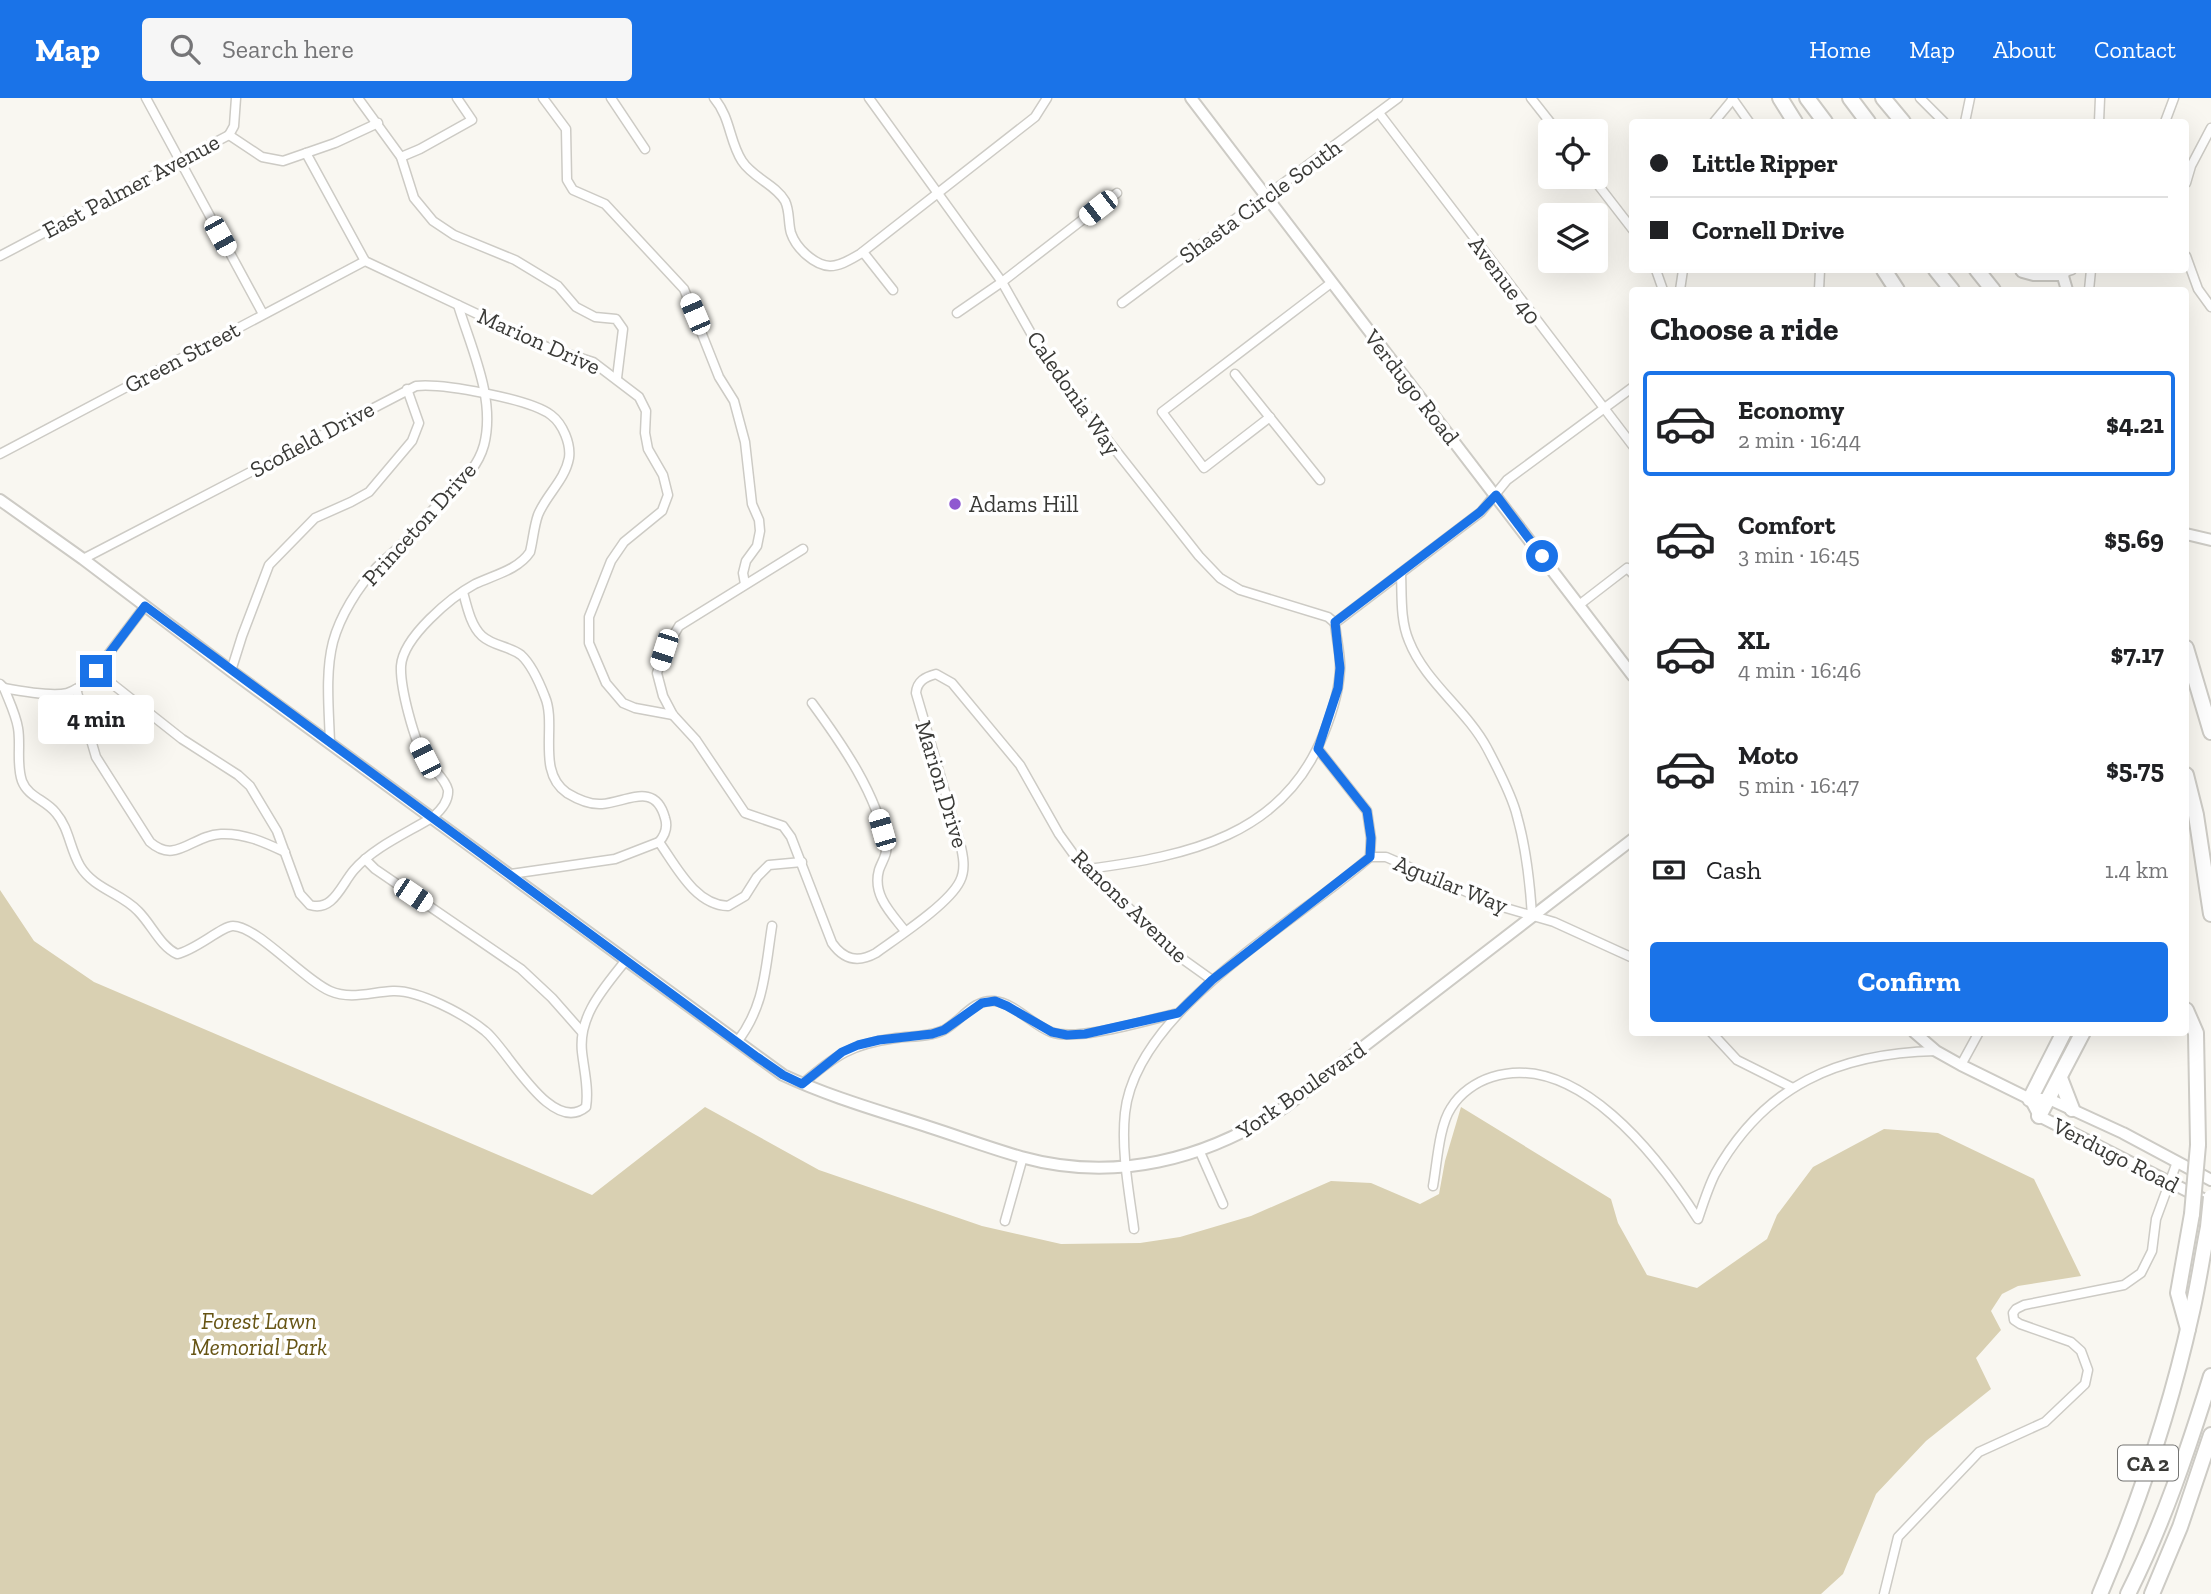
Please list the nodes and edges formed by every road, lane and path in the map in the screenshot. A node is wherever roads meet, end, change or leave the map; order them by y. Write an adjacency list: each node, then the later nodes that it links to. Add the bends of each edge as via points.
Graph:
1 (146, 98): 40 (street)
2 (236, 98): 36 (street)
3 (358, 98): 34 (street)
4 (457, 98): 39 (street, via 472,120)
5 (543, 98): 81 (street, via 566,129 567,180 573,190 605,204 684,289 719,377 734,401 760,531 757,546 746,561)
6 (611, 98): 37 (street)
7 (714, 98): 47 (street, via 729,122 741,160 785,201 791,233 800,248 830,266)
8 (869, 98): 43 (street, Caledonia Way)
9 (1047, 98): 43 (street, via 1035,117)
10 (1191, 98): 45 (street, Verdugo Road)
11 (1398, 98): 22 (street, Shasta Circle South)
12 (1531, 98): 23 (street)
13 (1780, 98): 26 (highway)
14 (1807, 98): 27 (highway)
15 (1850, 98): 28 (highway)
16 (1883, 98): 29 (highway)
17 (1920, 98): 30 (street)
18 (1969, 98): 31 (street)
19 (2100, 98): 32 (street)
20 (2174, 98): 33 (street)
21 (1733, 99): 24 (street); 25 (street)
22 (1379, 113): 45 (street, Shasta Circle South); 68 (street, Avenue 40)
23 (1548, 119)
24 (1716, 119)
25 (1747, 119)
26 (1793, 119)
27 (1823, 119)
28 (1866, 119)
29 (1900, 119)
30 (1941, 119)
31 (1966, 119)
32 (2099, 119)
33 (2166, 119)
34 (378, 123): 38 (street, East Palmer Avenue); 39 (street)
35 (2211, 128): 41 (street)
36 (229, 135): 38 (street, East Palmer Avenue, via 262,157 283,161); 40 (street, East Palmer Avenue)
37 (645, 149)
38 (306, 153): 49 (street)
39 (401, 157): 64 (street, via 414,198 433,221 558,285 576,307 595,317 616,320 623,329)
40 (180, 161): 48 (street, East Palmer Avenue); 62 (street)
41 (2189, 173)
42 (1601, 189): 46 (street)
43 (938, 191): 47 (street); 53 (street, Caledonia Way)
44 (1117, 193): 53 (street)
45 (1266, 197): 54 (street, Verdugo Road); 58 (street, Shasta Circle South)
46 (1629, 224)
47 (863, 251): 57 (street)
48 (0, 256)
49 (365, 261): 59 (street, Marion Drive); 62 (street, Green Street)
50 (2189, 264): 60 (street)
51 (1938, 273): 55 (highway)
52 (1979, 273): 56 (highway)
53 (1002, 282): 61 (street); 85 (street, Caledonia Way, via 1050,366 1220,578 1240,590)
54 (1331, 283): 69 (street, via 1162,412 1204,468); 73 (street, Verdugo Road)
55 (1950, 287)
56 (1991, 287)
57 (893, 290)
58 (1122, 303)
59 (458, 305): 64 (street, Marion Drive, via 547,347 593,362); 67 (street, Princeton Drive)
60 (2211, 307)
61 (957, 313)
62 (263, 314): 71 (street, Green Street)
63 (1234, 374): 69 (street)
64 (617, 379): 94 (street, Marion Drive, via 639,397 646,411 648,449 668,495 662,511 624,542 611,561 589,617 589,643 606,683 623,703)
65 (407, 389): 67 (street, Scofield Drive, via 444,385); 78 (street, Scofield Drive); 88 (street, via 419,423 412,442 369,492 315,517 269,565)
66 (1629, 390): 68 (street)
67 (485, 395): 82 (street, Scofield Drive, via 533,406 552,416 564,432 569,455 538,515 530,552 518,564); 96 (street, Princeton Drive, via 484,444 474,468 360,587 333,641)
68 (1603, 410): 70 (street, Avenue 40); 73 (street, via 1507,480)
69 (1270, 417): 72 (street)
70 (1629, 441)
71 (0, 454)
72 (1320, 480)
73 (1496, 495): 80 (street); 83 (street, Verdugo Road)
74 (0, 500): 78 (street, York Boulevard)
75 (2189, 535): 76 (street)
76 (2211, 540)
77 (803, 549): 81 (street)
78 (83, 559): 84 (street, York Boulevard)
79 (1629, 570): 83 (street)
80 (1401, 573): 85 (street); 109 (street, via 1402,614 1417,659 1486,747 1517,815)
81 (745, 584): 94 (street, via 679,626 664,650 657,673)
82 (463, 592): 99 (street, via 417,631 401,666 418,745 447,788 447,797); 100 (street, via 476,628 492,643 520,655 547,699 549,755 553,776 563,790 579,800 602,804 628,797 652,799 662,806 667,824)
83 (1579, 605): 89 (street, Verdugo Road)
84 (145, 606): 87 (street); 88 (street, York Boulevard)
85 (1335, 622): 97 (street, via 1338,688)
86 (2189, 658): 95 (highway)
87 (96, 671): 92 (street); 102 (street, via 182,740 250,786)
88 (231, 671): 96 (street, York Boulevard)
89 (1629, 671)
90 (936, 674): 106 (street, Ranons Avenue, via 952,683 1020,765 1059,834); 111 (street, Marion Drive, via 921,680 916,693 964,860 953,890)
91 (2, 686): 92 (street, via 56,694); 117 (street, via 18,725 20,770 26,789 57,813 80,866 93,881 139,912 168,950 186,952 233,925 270,946 315,983 345,996 395,991 424,996 486,1032 544,1101 561,1111 576,1113 586,1107)
92 (76, 689): 102 (street, via 96,757 159,850 177,851 207,835 233,834)
93 (812, 703): 111 (street, via 849,754 877,811 887,848 877,885 881,901)
94 (673, 715): 105 (street, Marion Drive, via 696,740 745,813 783,826)
95 (2211, 732)
96 (330, 743): 99 (street, York Boulevard)
97 (1318, 749): 103 (street, via 1367,811); 106 (street, via 1277,805 1243,828 1185,850)
98 (2189, 787): 108 (highway)
99 (433, 817): 104 (street); 107 (street, York Boulevard)
100 (659, 842): 105 (street, via 697,892 718,906 745,896 769,866); 107 (street, via 615,859)
101 (1629, 842): 109 (street, York Boulevard)
102 (285, 852): 104 (street, via 300,894 310,905 325,906 331,901)
103 (1370, 857): 109 (street, Aguilar Way, via 1386,857); 114 (street)
104 (365, 859): 117 (street, via 521,969)
105 (802, 862): 111 (street, Marion Drive, via 839,953 852,960 865,959)
106 (1088, 869): 114 (street, Ranons Avenue, via 1184,960)
107 (510, 874): 113 (street, York Boulevard)
108 (2211, 914)
109 (1532, 916): 112 (street, Aguilar Way); 133 (street, York Boulevard, via 1285,1107)
110 (772, 926): 123 (street, via 759,1005)
111 (905, 931)
112 (1629, 956)
113 (626, 960): 117 (street, via 595,1002); 123 (street, York Boulevard)
114 (1212, 980): 115 (street, Ranons Avenue)
115 (1178, 1013): 127 (street, via 1067,1035 1052,1032 995,1001 982,1003 944,1030 879,1040 842,1052); 136 (street, Ranons Avenue, via 1132,1080 1125,1113)
116 (2189, 1017): 145 (highway, bridge, via 2196,1033 2198,1145 2178,1293)
117 (582, 1032)
118 (1715, 1036): 128 (street, via 1737,1060)
119 (1919, 1036): 124 (street, Verdugo Road)
120 (1977, 1036): 125 (street)
121 (2062, 1036): 129 (highway)
122 (2081, 1036): 126 (highway)
123 (737, 1042): 127 (street, York Boulevard)
124 (1937, 1051): 125 (street, Verdugo Road); 128 (street, via 1857,1060)
125 (1961, 1065): 129 (street, Verdugo Road)
126 (2060, 1078): 130 (highway); 131 (highway)
127 (802, 1084): 134 (street, York Boulevard)
128 (1791, 1087): 139 (street, via 1733,1146 1714,1176 1698,1219 1656,1160 1599,1104 1543,1075 1521,1072 1483,1080 1450,1109)
129 (2030, 1099): 130 (street, Verdugo Road); 132 (street, Verdugo Road)
130 (2049, 1099): 131 (street, Verdugo Road); 132 (highway)
131 (2071, 1109): 135 (street, Verdugo Road)
132 (2039, 1116): 137 (street, Verdugo Road)
133 (1200, 1152): 136 (street, York Boulevard); 142 (street)
134 (1023, 1157): 136 (street, York Boulevard, via 1081,1166); 143 (street)
135 (2177, 1162): 137 (street); 138 (street, Verdugo Road)
136 (1126, 1166): 144 (street, Ranons Avenue)
137 (2170, 1180): 141 (street, Verdugo Road); 148 (street, via 2156,1219 2152,1251 2141,1273 2124,1285 2024,1305 2013,1313 2020,1324 2071,1342 2081,1351 2088,1370 2085,1384 2045,1422 1979,1452 1898,1536)
138 (2211, 1180)
139 (1433, 1186)
140 (2211, 1197): 145 (highway, CA 2, bridge)
141 (2211, 1203)
142 (1223, 1204)
143 (1005, 1221)
144 (1134, 1229)
145 (2188, 1330): 149 (highway, CA 2, via 2124,1537)
146 (2211, 1376): 150 (highway, CA 2, via 2173,1489)
147 (2211, 1435): 151 (highway)
148 (1884, 1594)
149 (2100, 1594)
150 (2128, 1594)
151 (2152, 1594)

